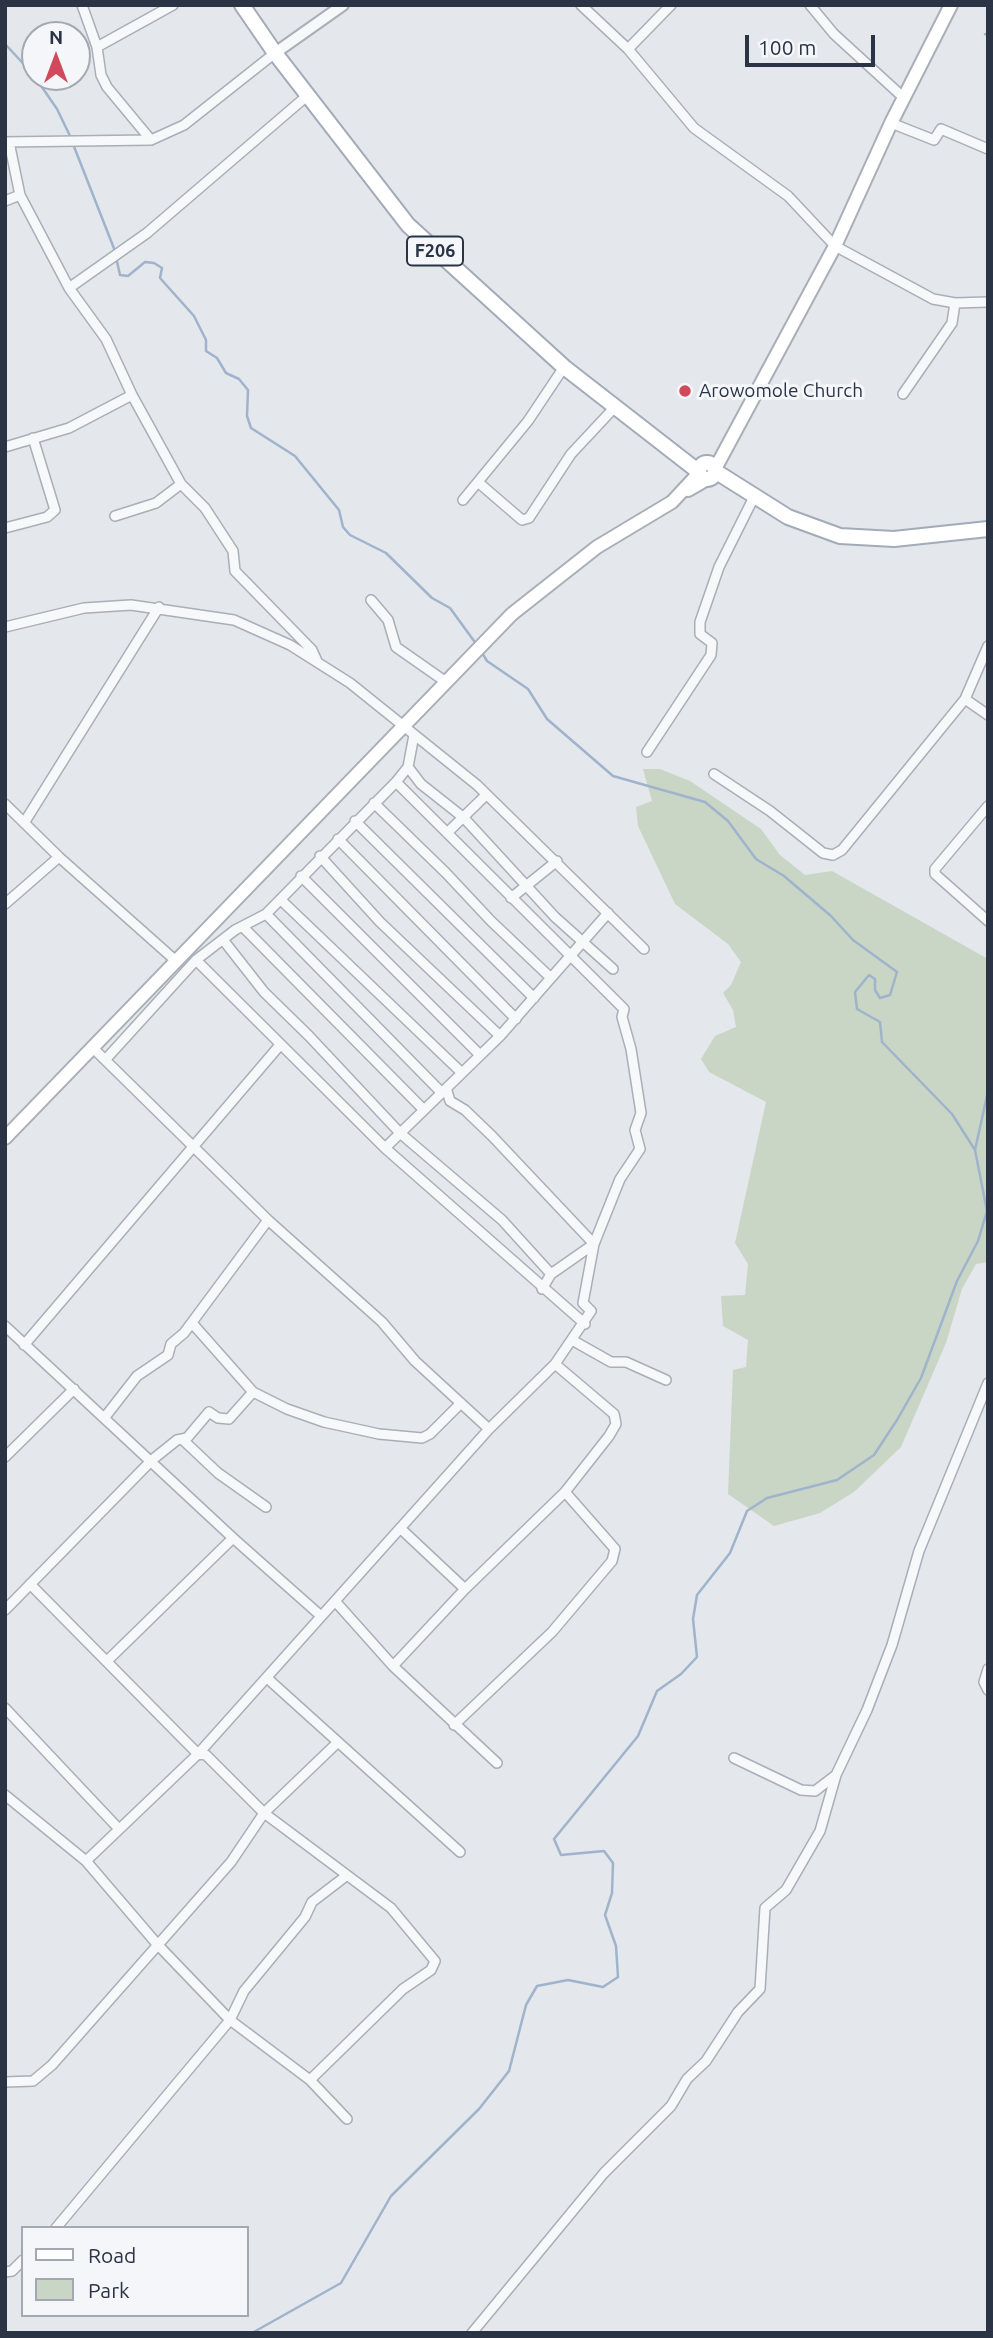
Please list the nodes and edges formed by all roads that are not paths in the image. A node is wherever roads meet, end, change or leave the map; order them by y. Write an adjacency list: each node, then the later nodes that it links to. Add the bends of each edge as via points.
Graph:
1 (82, 5): 9 (street)
2 (173, 5): 9 (street)
3 (242, 5): 11 (main road, F206)
4 (343, 5): 11 (street)
5 (581, 5): 10 (street)
6 (671, 5): 10 (street)
7 (810, 5): 13 (street, via 834,34)
8 (951, 5): 13 (main road)
9 (97, 47): 15 (street, via 107,88)
10 (628, 49): 20 (street, via 694,128 788,196)
11 (275, 53): 12 (main road, F206); 15 (street, via 184,125)
12 (308, 95): 21 (street, via 147,233); 24 (main road, F206, via 408,225)
13 (904, 98): 14 (main road)
14 (891, 123): 17 (street, via 934,140 941,129); 20 (main road)
15 (151, 140): 16 (street)
16 (7, 142): 18 (street)
17 (988, 149)
18 (20, 195): 19 (street); 21 (street)
19 (5, 201)
20 (835, 246): 23 (street, via 910,289); 30 (main road, via 731,439)
21 (69, 288): 26 (street, via 106,339)
22 (988, 302): 23 (street)
23 (955, 303): 25 (street, via 952,323)
24 (564, 367): 27 (main road, F206); 31 (street)
25 (903, 394)
26 (132, 395): 28 (street, via 69,428); 32 (street)
27 (614, 408): 30 (main road, F206, via 673,454); 31 (street, via 571,454 529,518 522,520)
28 (33, 438): 29 (street); 36 (street, via 55,510 47,517)
29 (5, 447)
30 (707, 471): 33 (main road, F206); 43 (main road, via 678,496 554,579 512,614)
31 (479, 483): 34 (street)
32 (181, 484): 35 (street, via 156,503); 42 (street, via 205,508 233,551 235,571 312,650)
33 (752, 496): 37 (main road, F206, via 788,517 858,539); 48 (street, via 700,622 700,634 712,643 711,655)
34 (463, 500)
35 (115, 516)
36 (5, 527)
37 (988, 529)
38 (371, 600): 43 (street, via 388,620 396,648)
39 (159, 607): 40 (street, via 103,606); 42 (street, via 234,620 290,645); 58 (street)
40 (5, 627)
41 (988, 646): 44 (street)
42 (320, 665): 46 (street, via 350,683)
43 (446, 682): 46 (main road)
44 (965, 699): 45 (street); 50 (street, via 842,850 833,855 823,853)
45 (988, 715)
46 (402, 727): 47 (street); 78 (main road)
47 (414, 735): 49 (street); 52 (street)
48 (647, 752)
49 (408, 767): 51 (street); 56 (street, via 421,784)
50 (714, 774)
51 (396, 782): 53 (street); 59 (street)
52 (486, 795): 56 (street); 63 (street)
53 (374, 803): 57 (street); 80 (street)
54 (5, 804): 58 (street)
55 (988, 806): 71 (street, via 935,869 935,874)
56 (464, 818): 59 (street); 65 (street)
57 (355, 821): 60 (street); 81 (street)
58 (24, 823): 62 (street)
59 (447, 833): 66 (street)
60 (338, 838): 61 (street); 82 (street)
61 (320, 856): 64 (street); 83 (street, via 380,922)
62 (59, 857): 68 (street); 78 (street)
63 (557, 861): 65 (street); 69 (street)
64 (301, 876): 67 (street); 86 (street)
65 (525, 885): 66 (street); 74 (street)
66 (512, 898): 76 (street)
67 (281, 900): 70 (street); 88 (street)
68 (5, 904)
69 (608, 913): 74 (street); 75 (street)
70 (267, 914): 72 (street); 89 (street)
71 (988, 921)
72 (243, 927): 73 (street); 90 (street)
73 (224, 941): 77 (street); 91 (street, via 264,992)
74 (584, 942): 76 (street); 79 (street)
75 (644, 949)
76 (571, 956): 80 (street); 96 (street, via 624,1009 641,1113 635,1130 639,1149 620,1179)
77 (196, 960): 84 (street); 87 (street)
78 (176, 961): 85 (main road)
79 (613, 969)
80 (551, 978): 81 (street)
81 (534, 998): 82 (street)
82 (516, 1018): 83 (street)
83 (500, 1036): 86 (street)
84 (280, 1045): 93 (street); 94 (street)
85 (93, 1048): 87 (street); 92 (main road)
86 (480, 1055): 88 (street)
87 (106, 1059): 93 (street)
88 (462, 1073): 89 (street)
89 (441, 1092): 90 (street); 96 (street, via 447,1091 450,1101 492,1136)
90 (422, 1108): 91 (street)
91 (400, 1133): 94 (street); 97 (street, via 502,1220)
92 (5, 1138)
93 (193, 1148): 95 (street); 103 (street)
94 (385, 1148): 98 (street)
95 (268, 1220): 99 (street); 109 (street, via 382,1322)
96 (594, 1244): 97 (street); 100 (street, via 583,1303 591,1311)
97 (551, 1273): 98 (street)
98 (542, 1289): 100 (street)
99 (192, 1323): 108 (street); 110 (street, via 171,1344 168,1355 137,1376)
100 (585, 1324): 102 (street)
101 (5, 1326): 103 (street)
102 (572, 1340): 104 (street); 105 (street, via 611,1362 626,1362)
103 (24, 1345): 107 (street)
104 (555, 1364): 111 (street); 115 (street, via 608,1407 616,1424)
105 (666, 1380)
106 (988, 1383): 135 (street, via 919,1551 882,1671)
107 (74, 1389): 110 (street); 113 (street)
108 (253, 1392): 109 (street, via 324,1422 406,1438 430,1434); 112 (street, via 229,1419 209,1412)
109 (461, 1403): 111 (street)
110 (105, 1417): 114 (street)
111 (489, 1429): 117 (street)
112 (183, 1440): 114 (street); 116 (street, via 218,1474)
113 (5, 1457)
114 (152, 1460): 118 (street); 119 (street)
115 (565, 1492): 120 (street); 130 (street, via 615,1549 612,1561 552,1632)
116 (266, 1507)
117 (400, 1528): 120 (street); 121 (street)
118 (233, 1538): 123 (street); 124 (street)
119 (30, 1584): 122 (street); 124 (street)
120 (465, 1589): 125 (street)
121 (335, 1601): 123 (street); 125 (street)
122 (5, 1610)
123 (321, 1616): 127 (street)
124 (107, 1661): 132 (street)
125 (393, 1666): 130 (street)
126 (988, 1669): 128 (street, via 984,1682)
127 (267, 1678): 131 (street); 132 (street)
128 (988, 1690)
129 (5, 1708): 138 (street)
130 (454, 1725): 134 (street)
131 (337, 1743): 137 (street); 139 (street)
132 (198, 1754): 137 (street, via 206,1755); 138 (street)
133 (734, 1758): 135 (street, via 801,1790 814,1791)
134 (497, 1763)
135 (836, 1775): 150 (street, via 820,1831 786,1890 765,1908 760,1989 687,2079 671,2106 604,2173)
136 (5, 1795): 140 (street)
137 (264, 1813): 141 (street); 142 (street, via 230,1862)
138 (119, 1829): 140 (street)
139 (460, 1852)
140 (86, 1861): 142 (street)
141 (346, 1876): 143 (street, via 312,1902 305,1917 244,1991); 144 (street, via 399,1916 435,1966 403,1989)
142 (157, 1944): 143 (street); 145 (street, via 42,2076)
143 (230, 2020): 144 (street); 147 (street)
144 (310, 2080): 146 (street)
145 (5, 2082)
146 (347, 2119)
147 (58, 2226)
148 (21, 2262): 149 (street)
149 (5, 2272)
150 (472, 2333)

